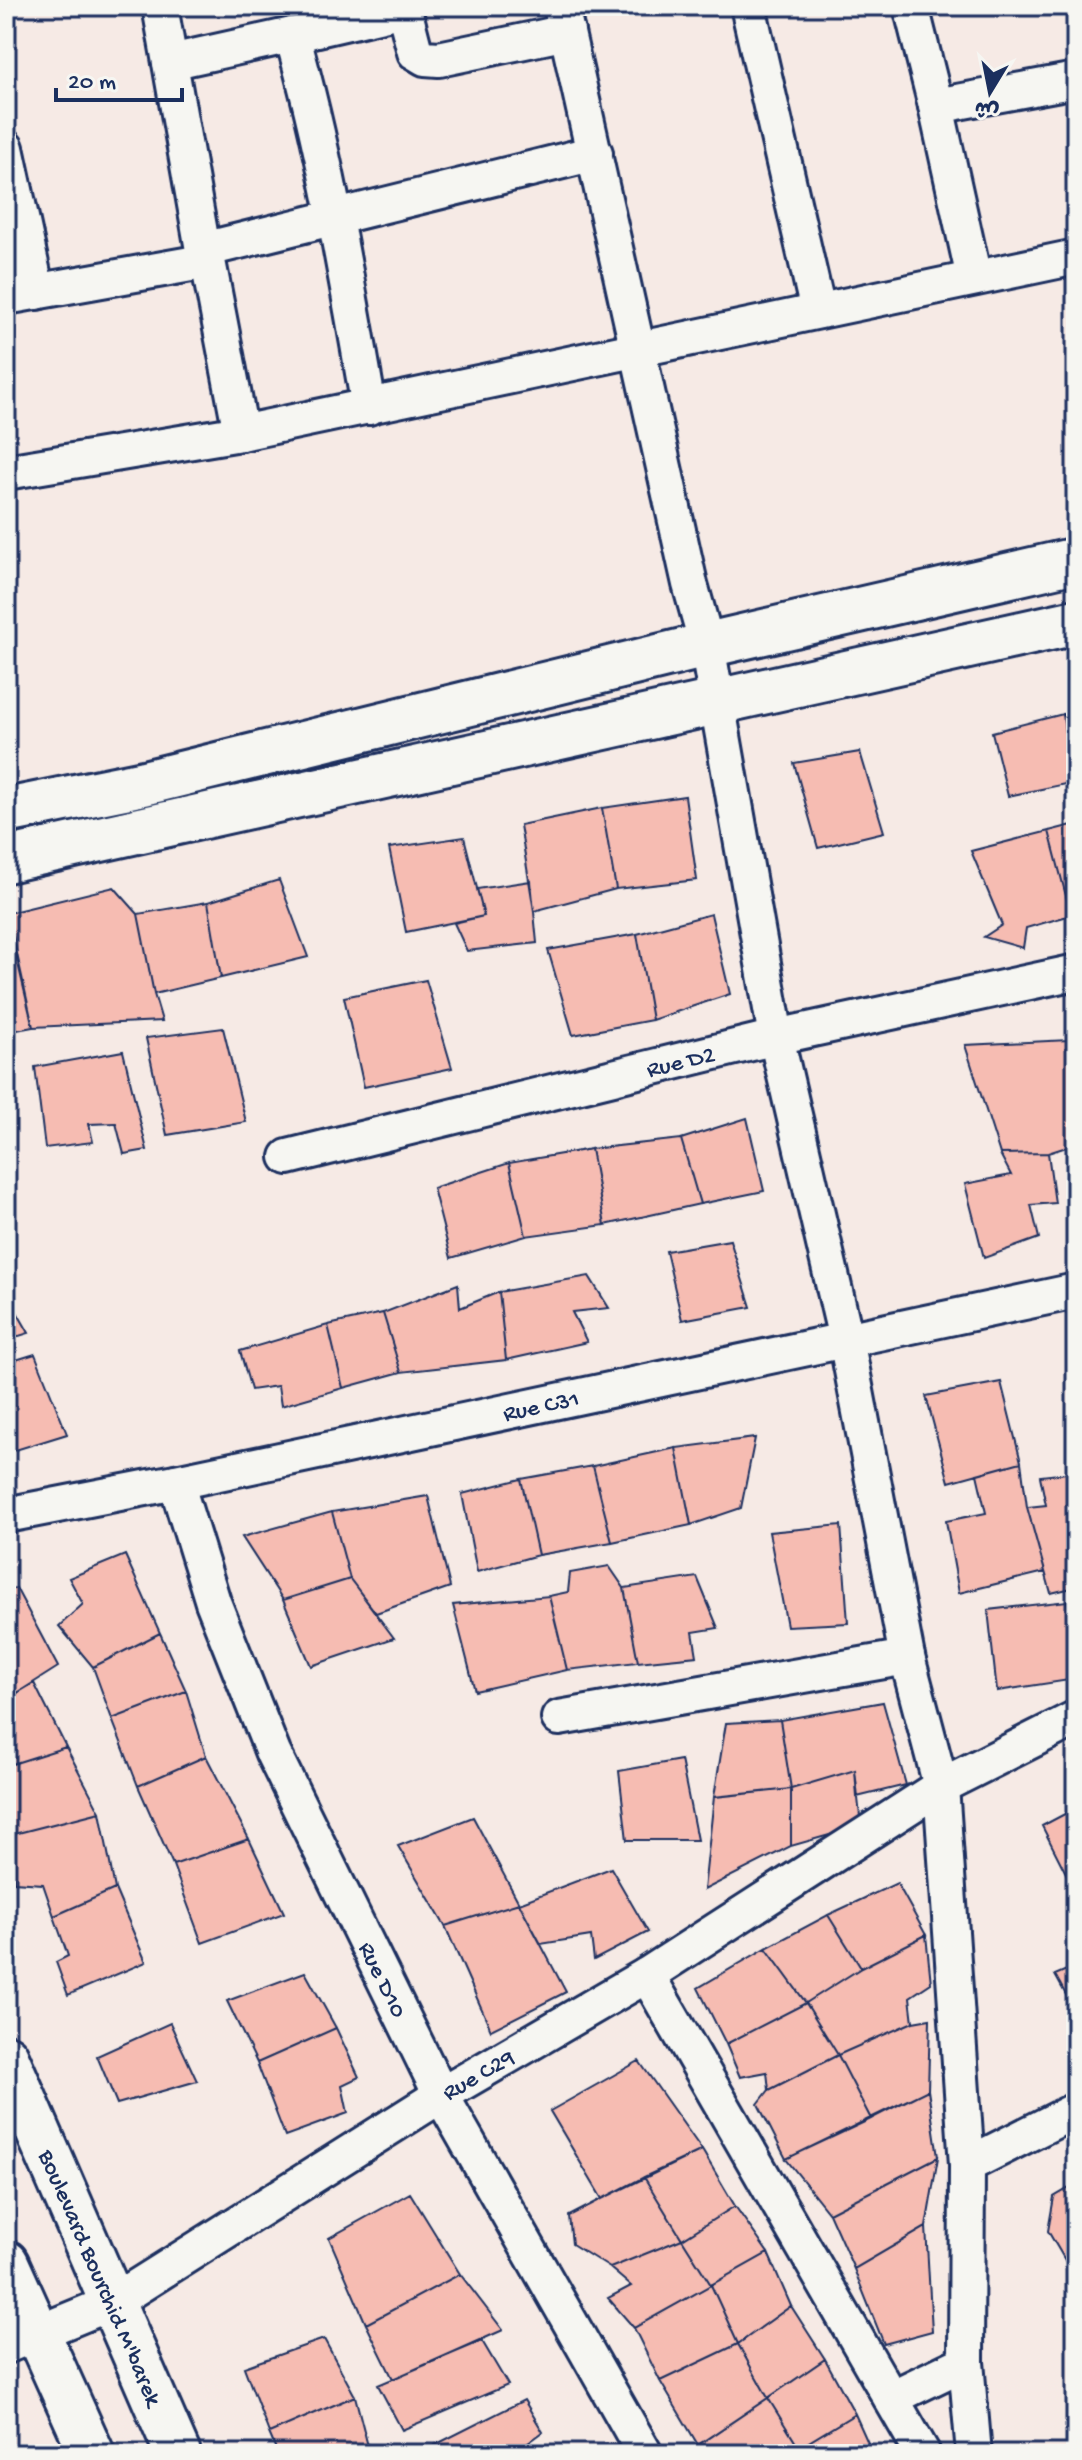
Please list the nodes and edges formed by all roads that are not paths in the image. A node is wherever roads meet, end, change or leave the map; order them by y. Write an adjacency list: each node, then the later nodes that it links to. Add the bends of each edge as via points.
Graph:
1 (160, 6): 7 (street)
2 (748, 6): 17 (street)
3 (911, 6): 9 (street)
4 (404, 8): 5 (street, via 415,52 439,59); 6 (street)
5 (564, 19): 11 (street)
6 (292, 35): 7 (street); 12 (street)
7 (170, 62): 13 (street)
8 (1076, 80): 9 (street)
9 (936, 106): 15 (street)
10 (6, 148): 16 (street)
11 (595, 153): 12 (street); 18 (street)
12 (336, 217): 13 (street); 19 (street)
13 (206, 256): 16 (street); 20 (street)
14 (1076, 257): 15 (street)
15 (974, 278): 17 (street)
16 (22, 295)
17 (818, 311): 18 (street)
18 (639, 349): 19 (street); 24 (street)
19 (369, 407): 20 (street)
20 (241, 433): 21 (street)
21 (6, 472)
22 (1076, 560): 24 (main road)
23 (1076, 622): 25 (main road)
24 (707, 645): 25 (street); 26 (main road, via 205,769)
25 (719, 701): 27 (main road); 29 (street)
26 (6, 811)
27 (6, 860)
28 (1076, 972): 29 (street, Rue D2)
29 (776, 1037): 30 (street, Rue D2); 32 (street)
30 (288, 1157)
31 (1076, 1291): 32 (street, Rue C31)
32 (846, 1339): 33 (street, Rue C31); 35 (street)
33 (176, 1482): 34 (street, Rue C31); 41 (street, Rue D10, via 213,1602 273,1753)
34 (6, 1515)
35 (907, 1657): 36 (street); 38 (street)
36 (559, 1718)
37 (1076, 1718): 38 (street, Rue C29)
38 (941, 1786): 39 (street, Rue C29); 43 (street)
39 (647, 1975): 41 (street, Rue C29); 48 (street)
40 (6, 2057): 45 (main road, Boulevard Bourchid M'barek)
41 (441, 2095): 45 (street, Rue C29); 51 (street, Rue D10)
42 (1076, 2110): 43 (street)
43 (967, 2165): 47 (street)
44 (6, 2263): 46 (main road)
45 (113, 2302): 46 (street, Rue C29); 50 (main road, Boulevard Bourchid M'barek)
46 (21, 2339): 49 (main road)
47 (966, 2362): 48 (street); 53 (street)
48 (891, 2398): 52 (street)
49 (92, 2454)
50 (178, 2454)
51 (645, 2454)
52 (923, 2454)
53 (974, 2454)

